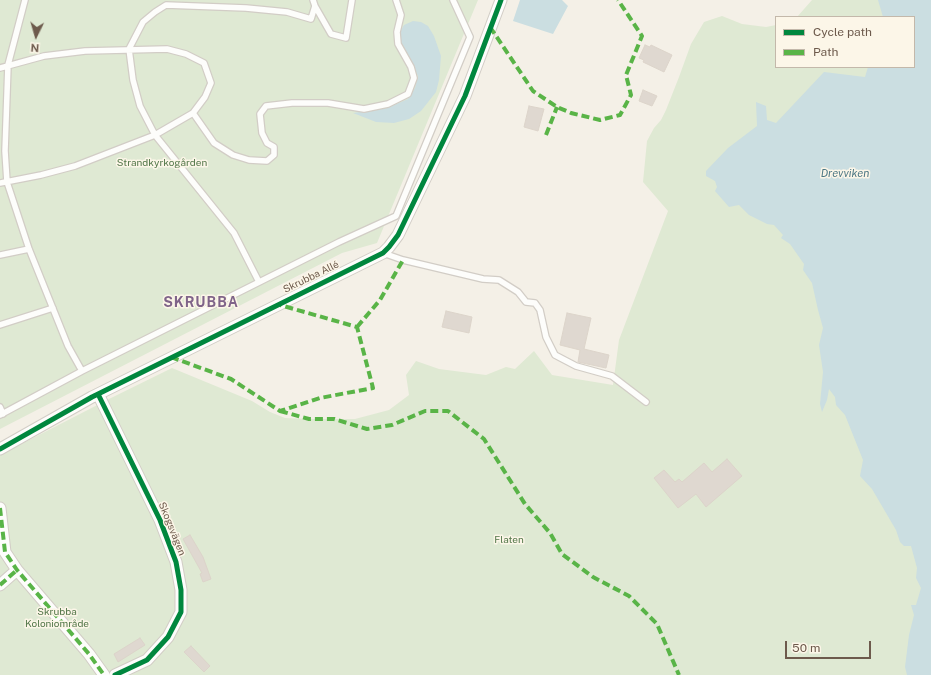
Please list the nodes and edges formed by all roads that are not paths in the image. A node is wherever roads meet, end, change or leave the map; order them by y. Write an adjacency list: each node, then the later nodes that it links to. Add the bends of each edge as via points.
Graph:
1 (25, 0): 9 (lane)
2 (313, 0): 7 (lane)
3 (352, 0): 7 (lane, via 346,38 331,34)
4 (396, 0): 11 (lane, via 401,15 397,32 398,44 414,78 408,94 388,104 364,109 328,103 266,106 260,114 262,133 267,143 274,147 274,155 267,161 249,160 233,155 214,143)
5 (453, 0): 18 (lane, via 470,37 396,216)
6 (501, 0): 16 (street, Skrubba Allé, via 464,96 398,235)
7 (315, 6): 8 (lane, via 311,19 287,12 253,8 166,5 143,22)
8 (129, 49): 9 (lane, via 85,50); 11 (lane, via 167,49 186,54 204,64 211,83 205,97); 12 (lane, via 140,106)
9 (8, 65): 10 (lane); 13 (lane, via 5,151)
10 (0, 68)
11 (193, 113): 12 (lane)
12 (155, 135): 13 (lane, via 75,166); 18 (lane, via 234,233)
13 (7, 182): 14 (lane); 15 (lane)
14 (0, 183)
15 (29, 250): 17 (lane); 19 (lane)
16 (383, 253): 22 (street, Skrubba Allé); 23 (lane, via 403,260 499,280 518,292 526,302 535,303 540,310 546,337 555,355 576,366 612,376)
17 (0, 255)
18 (259, 282): 21 (lane)
19 (53, 308): 20 (lane); 21 (lane, via 68,346)
20 (0, 325)
21 (82, 371): 25 (lane)
22 (98, 394): 26 (street, Skrubba Allé); 31 (street, Skogsvägen, via 160,520 176,562 182,590 181,612 168,638 147,660)
23 (646, 402)
24 (0, 407): 25 (lane)
25 (2, 414)
26 (0, 449)
27 (0, 508): 28 (street, via 5,552)
28 (17, 570): 29 (street); 30 (street)
29 (0, 585)
30 (104, 675)
31 (115, 675)

